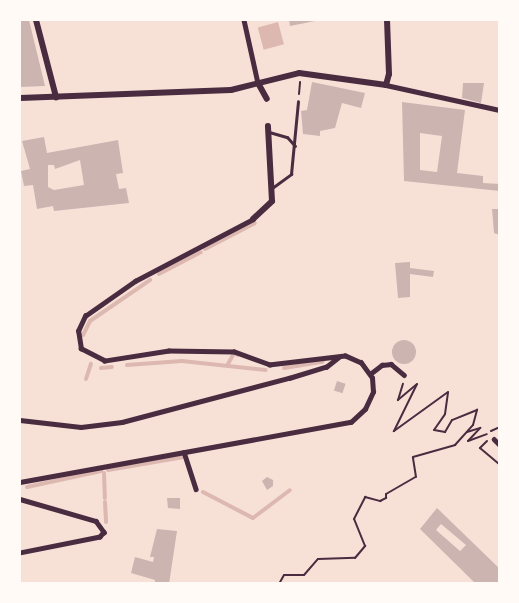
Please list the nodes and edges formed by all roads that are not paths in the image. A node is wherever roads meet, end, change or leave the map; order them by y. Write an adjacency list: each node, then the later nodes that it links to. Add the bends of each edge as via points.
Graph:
1 (36, 20): 6 (street)
2 (244, 20): 4 (street)
3 (387, 20): 5 (street)
4 (258, 83): 5 (street, via 299,73); 6 (street, via 209,92); 8 (street)
5 (386, 85): 10 (street)
6 (56, 97): 7 (street)
7 (20, 98)
8 (267, 99)
9 (298, 101): 12 (lane)
10 (500, 110)
11 (268, 129): 12 (lane, via 287,137); 13 (street)
12 (295, 146): 13 (lane, via 291,174)
13 (272, 188): 14 (street, via 272,201)
14 (253, 219): 15 (street, via 135,281 85,316 78,331 81,349 105,361 193,350 234,352 270,365)
15 (339, 357): 16 (street, via 361,363); 18 (street, via 326,367 122,422 81,427)
16 (370, 374): 17 (street, via 392,363); 21 (street, via 373,392 369,404 353,421)
17 (404, 375)
18 (20, 420)
19 (494, 439): 20 (street)
20 (500, 445)
21 (184, 452): 22 (street); 23 (street)
22 (20, 482)
23 (196, 489)
24 (20, 499): 25 (street, via 96,521 104,528 100,537)
25 (20, 553)

